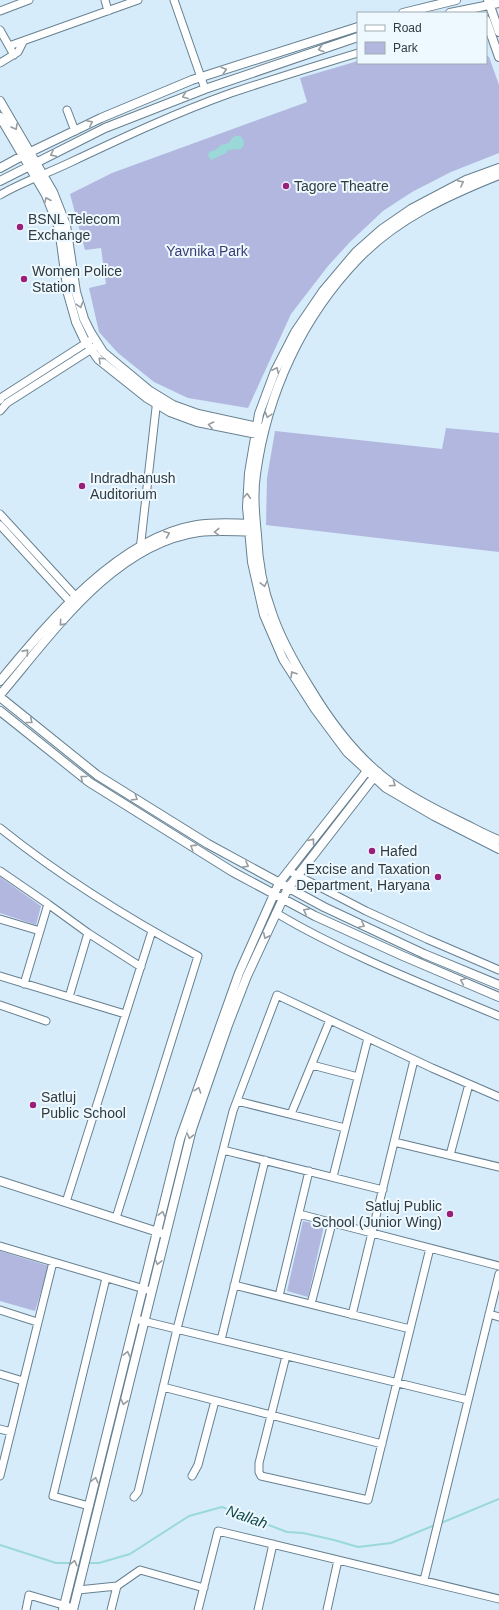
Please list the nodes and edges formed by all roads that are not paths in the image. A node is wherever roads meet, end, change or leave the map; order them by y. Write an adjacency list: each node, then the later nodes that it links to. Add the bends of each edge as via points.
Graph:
1 (29, 0): 8 (street)
2 (104, 0): 9 (street)
3 (138, 0): 9 (street)
4 (174, 0): 23 (street)
5 (456, 0): 10 (street)
6 (499, 3): 7 (street)
7 (484, 5): 11 (street); 12 (street)
8 (0, 11)
9 (108, 11): 17 (street)
10 (407, 12)
11 (454, 12)
12 (493, 18): 15 (street); 21 (street)
13 (357, 27): 23 (street, one-way to 13)
14 (0, 30): 18 (street)
15 (499, 32)
16 (357, 37): 24 (street, one-way to 24)
17 (23, 42): 18 (street); 20 (street)
18 (9, 46): 20 (street)
19 (357, 53): 34 (street, via 230,94 108,144)
20 (14, 55): 22 (street)
21 (499, 57)
22 (0, 63)
23 (201, 77): 24 (street); 28 (street, one-way to 23)
24 (205, 89): 30 (street, one-way to 30, via 105,128)
25 (0, 101): 29 (street, one-way to 29)
26 (67, 110): 28 (street)
27 (0, 117): 29 (street)
28 (75, 131): 29 (street)
29 (26, 154): 30 (street); 31 (street)
30 (32, 164): 34 (street); 35 (street)
31 (0, 168)
32 (499, 168): 42 (street, one-way to 32, via 259,414 275,371 295,332 323,291 356,252 382,229 411,209 466,180)
33 (499, 175): 42 (street, one-way to 42, via 414,215 386,234 359,258 327,296 300,337)
34 (40, 177): 36 (street, via 20,183); 37 (street, via 53,192 66,225 76,292)
35 (0, 181)
36 (0, 195)
37 (93, 344): 38 (street); 39 (street); 40 (street, one-way to 37, via 98,359); 41 (street, via 7,403)
38 (157, 395): 40 (street); 42 (street, via 173,405 198,414)
39 (0, 400)
40 (157, 404): 42 (street, one-way to 40, via 197,422); 46 (street)
41 (0, 411)
42 (260, 431): 45 (street, via 249,473 247,507)
43 (0, 514): 48 (street)
44 (0, 525): 48 (street)
45 (252, 528): 46 (street, one-way to 45, via 175,530 197,525); 47 (street, one-way to 47, via 199,532 145,550); 52 (street, via 271,612 290,655 321,706)
46 (142, 545): 47 (street); 48 (street, via 117,560 94,580)
47 (139, 555): 48 (street)
48 (76, 602): 49 (street, one-way to 48); 50 (street, one-way to 50)
49 (0, 681)
50 (0, 696): 60 (street, one-way to 60, via 97,775 208,844)
51 (0, 711): 62 (street, one-way to 51, via 233,872 89,782)
52 (372, 771): 54 (street); 58 (street, one-way to 52); 59 (street)
53 (0, 828): 68 (street, via 26,849)
54 (465, 828): 55 (street); 56 (street)
55 (499, 840)
56 (499, 849)
57 (0, 871): 64 (street)
58 (289, 871): 59 (street); 60 (street)
59 (297, 876): 61 (street); 71 (street, via 380,917)
60 (279, 883): 61 (street); 62 (street)
61 (288, 888): 63 (street); 74 (street, one-way to 74, via 417,950)
62 (274, 894): 63 (street); 104 (street, one-way to 62, via 180,1139 238,973)
63 (283, 898): 65 (street); 76 (street, one-way to 63, via 315,916)
64 (48, 904): 67 (street); 69 (street)
65 (276, 913): 79 (street, via 363,959); 104 (street, one-way to 104, via 247,976 192,1129)
66 (0, 919): 67 (street)
67 (40, 931): 73 (street)
68 (152, 931): 70 (street); 102 (street, via 198,956)
69 (88, 933): 70 (street); 75 (street)
70 (141, 967): 78 (street)
71 (499, 970)
72 (0, 976): 73 (street)
73 (24, 984): 75 (street)
74 (499, 985)
75 (69, 997): 78 (street)
76 (499, 997)
77 (0, 1005): 80 (street)
78 (125, 1014): 100 (street)
79 (499, 1016)
80 (46, 1020)
81 (330, 1020): 82 (street); 84 (street); 88 (street, via 277,995)
82 (368, 1038): 83 (street); 85 (street)
83 (414, 1060): 86 (street); 91 (street)
84 (312, 1065): 85 (street); 89 (street)
85 (358, 1077): 90 (street)
86 (468, 1084): 87 (street); 93 (street)
87 (499, 1096)
88 (237, 1101): 89 (street); 92 (street)
89 (291, 1114): 90 (street)
90 (345, 1128): 97 (street)
91 (394, 1142): 93 (street); 99 (street)
92 (224, 1150): 94 (street); 124 (street)
93 (450, 1155): 95 (street)
94 (265, 1160): 96 (street); 112 (street)
95 (499, 1167)
96 (309, 1171): 97 (street); 101 (street)
97 (333, 1177): 99 (street)
98 (0, 1181): 100 (street)
99 (383, 1190): 105 (street)
100 (66, 1202): 102 (street)
101 (299, 1214): 103 (street); 114 (street)
102 (116, 1218): 104 (street)
103 (332, 1223): 105 (street); 115 (street)
104 (161, 1233): 113 (street)
105 (372, 1233): 107 (street); 118 (street)
106 (0, 1246): 108 (street)
107 (430, 1248): 109 (street); 123 (street)
108 (53, 1262): 111 (street); 122 (street)
109 (499, 1266)
110 (499, 1274): 117 (street)
111 (106, 1278): 113 (street); 140 (street, via 53,1496)
112 (234, 1285): 114 (street); 125 (street)
113 (147, 1290): 120 (street); 121 (street)
114 (279, 1296): 115 (street)
115 (311, 1304): 118 (street)
116 (0, 1310): 122 (street)
117 (489, 1314): 119 (street); 131 (street)
118 (352, 1315): 123 (street)
119 (499, 1317)
120 (135, 1319): 121 (street); 140 (street, one-way to 120)
121 (144, 1321): 124 (street); 145 (street, one-way to 145)
122 (37, 1322): 128 (street)
123 (410, 1329): 129 (street)
124 (177, 1330): 125 (street); 130 (street)
125 (221, 1340): 126 (street)
126 (286, 1356): 129 (street); 133 (street)
127 (0, 1374): 128 (street)
128 (23, 1381): 135 (street)
129 (397, 1383): 131 (street); 136 (street)
130 (163, 1387): 132 (street); 139 (street, via 138,1492)
131 (468, 1400): 143 (street)
132 (215, 1401): 133 (street); 138 (street, via 198,1465)
133 (271, 1416): 136 (street); 136 (street, via 259,1463 261,1476 368,1500)
134 (0, 1429): 135 (street)
135 (11, 1432): 137 (street)
136 (382, 1444)
137 (0, 1476)
138 (192, 1476)
139 (134, 1496)
140 (89, 1506): 148 (street, one-way to 140)
141 (273, 1544): 142 (street); 146 (street, via 218,1531); 153 (street)
142 (338, 1560): 143 (street); 154 (street)
143 (424, 1580): 147 (street)
144 (117, 1586): 145 (street); 146 (street, via 140,1570); 151 (street)
145 (79, 1587): 149 (street)
146 (204, 1588): 152 (street)
147 (499, 1599)
148 (63, 1608): 149 (street); 150 (street, via 29,1595)
149 (74, 1609)
150 (26, 1610)
151 (111, 1610)
152 (198, 1610)
153 (258, 1610)
154 (327, 1610)

